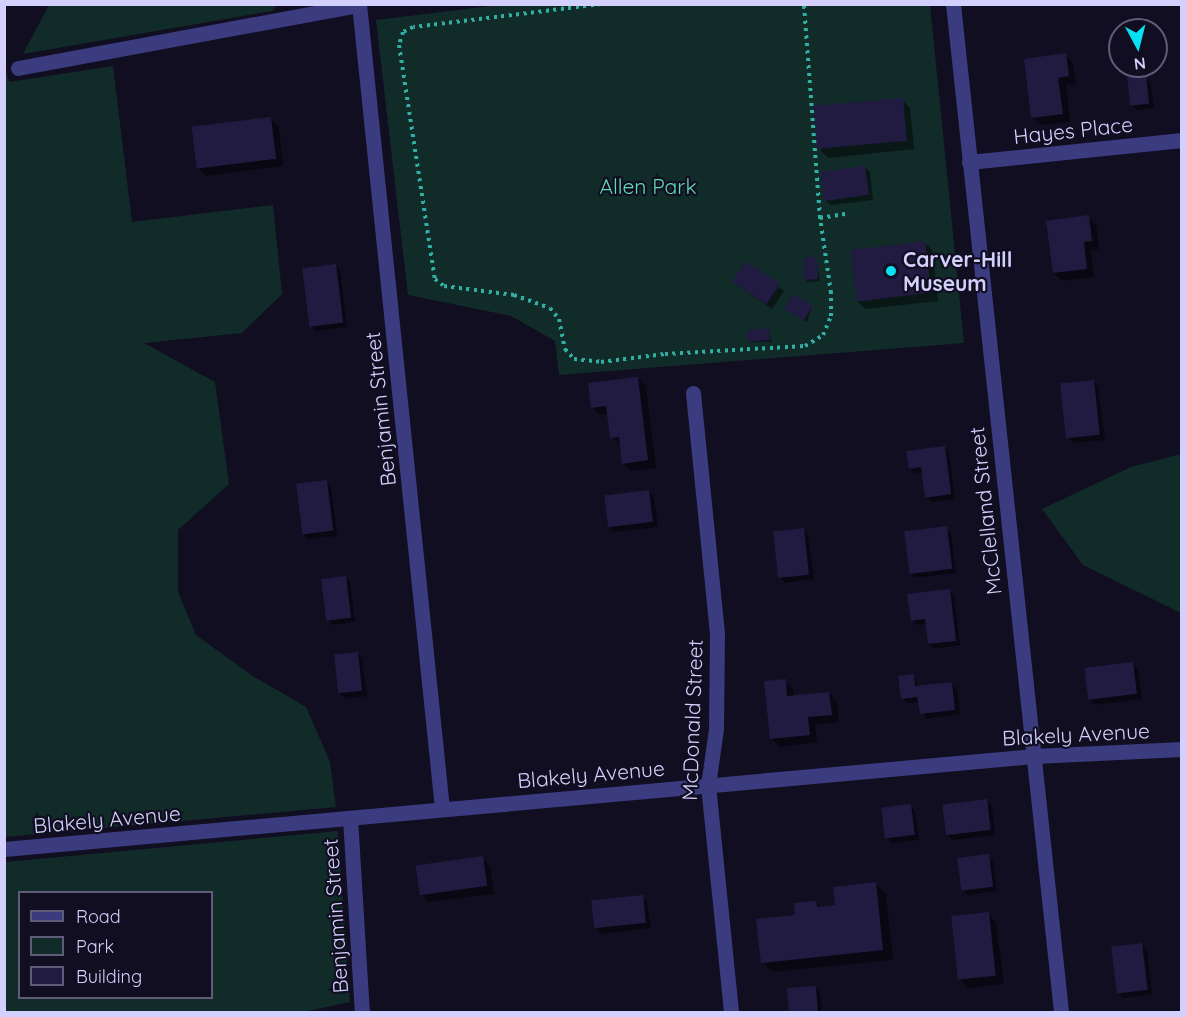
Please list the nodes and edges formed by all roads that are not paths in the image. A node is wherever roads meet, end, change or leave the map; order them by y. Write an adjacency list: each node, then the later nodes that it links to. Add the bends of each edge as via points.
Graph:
1 (953, 4): 5 (street, McClelland Street)
2 (359, 5): 3 (street); 10 (street, Benjamin Street)
3 (18, 68)
4 (1182, 140): 5 (street, Hayes Place)
5 (969, 162): 8 (street, McClelland Street)
6 (693, 393): 9 (street, McDonald Street, via 717,634 716,729)
7 (1182, 749): 8 (street, Blakely Avenue)
8 (1034, 756): 9 (street, Blakely Avenue); 15 (street, McClelland Street)
9 (708, 784): 10 (street, Blakely Avenue); 14 (street, McDonald Street)
10 (442, 809): 11 (street, Blakely Avenue)
11 (350, 818): 12 (street, Blakely Avenue); 13 (street, Benjamin Street)
12 (4, 849)
13 (362, 1012)
14 (731, 1012)
15 (1061, 1012)

